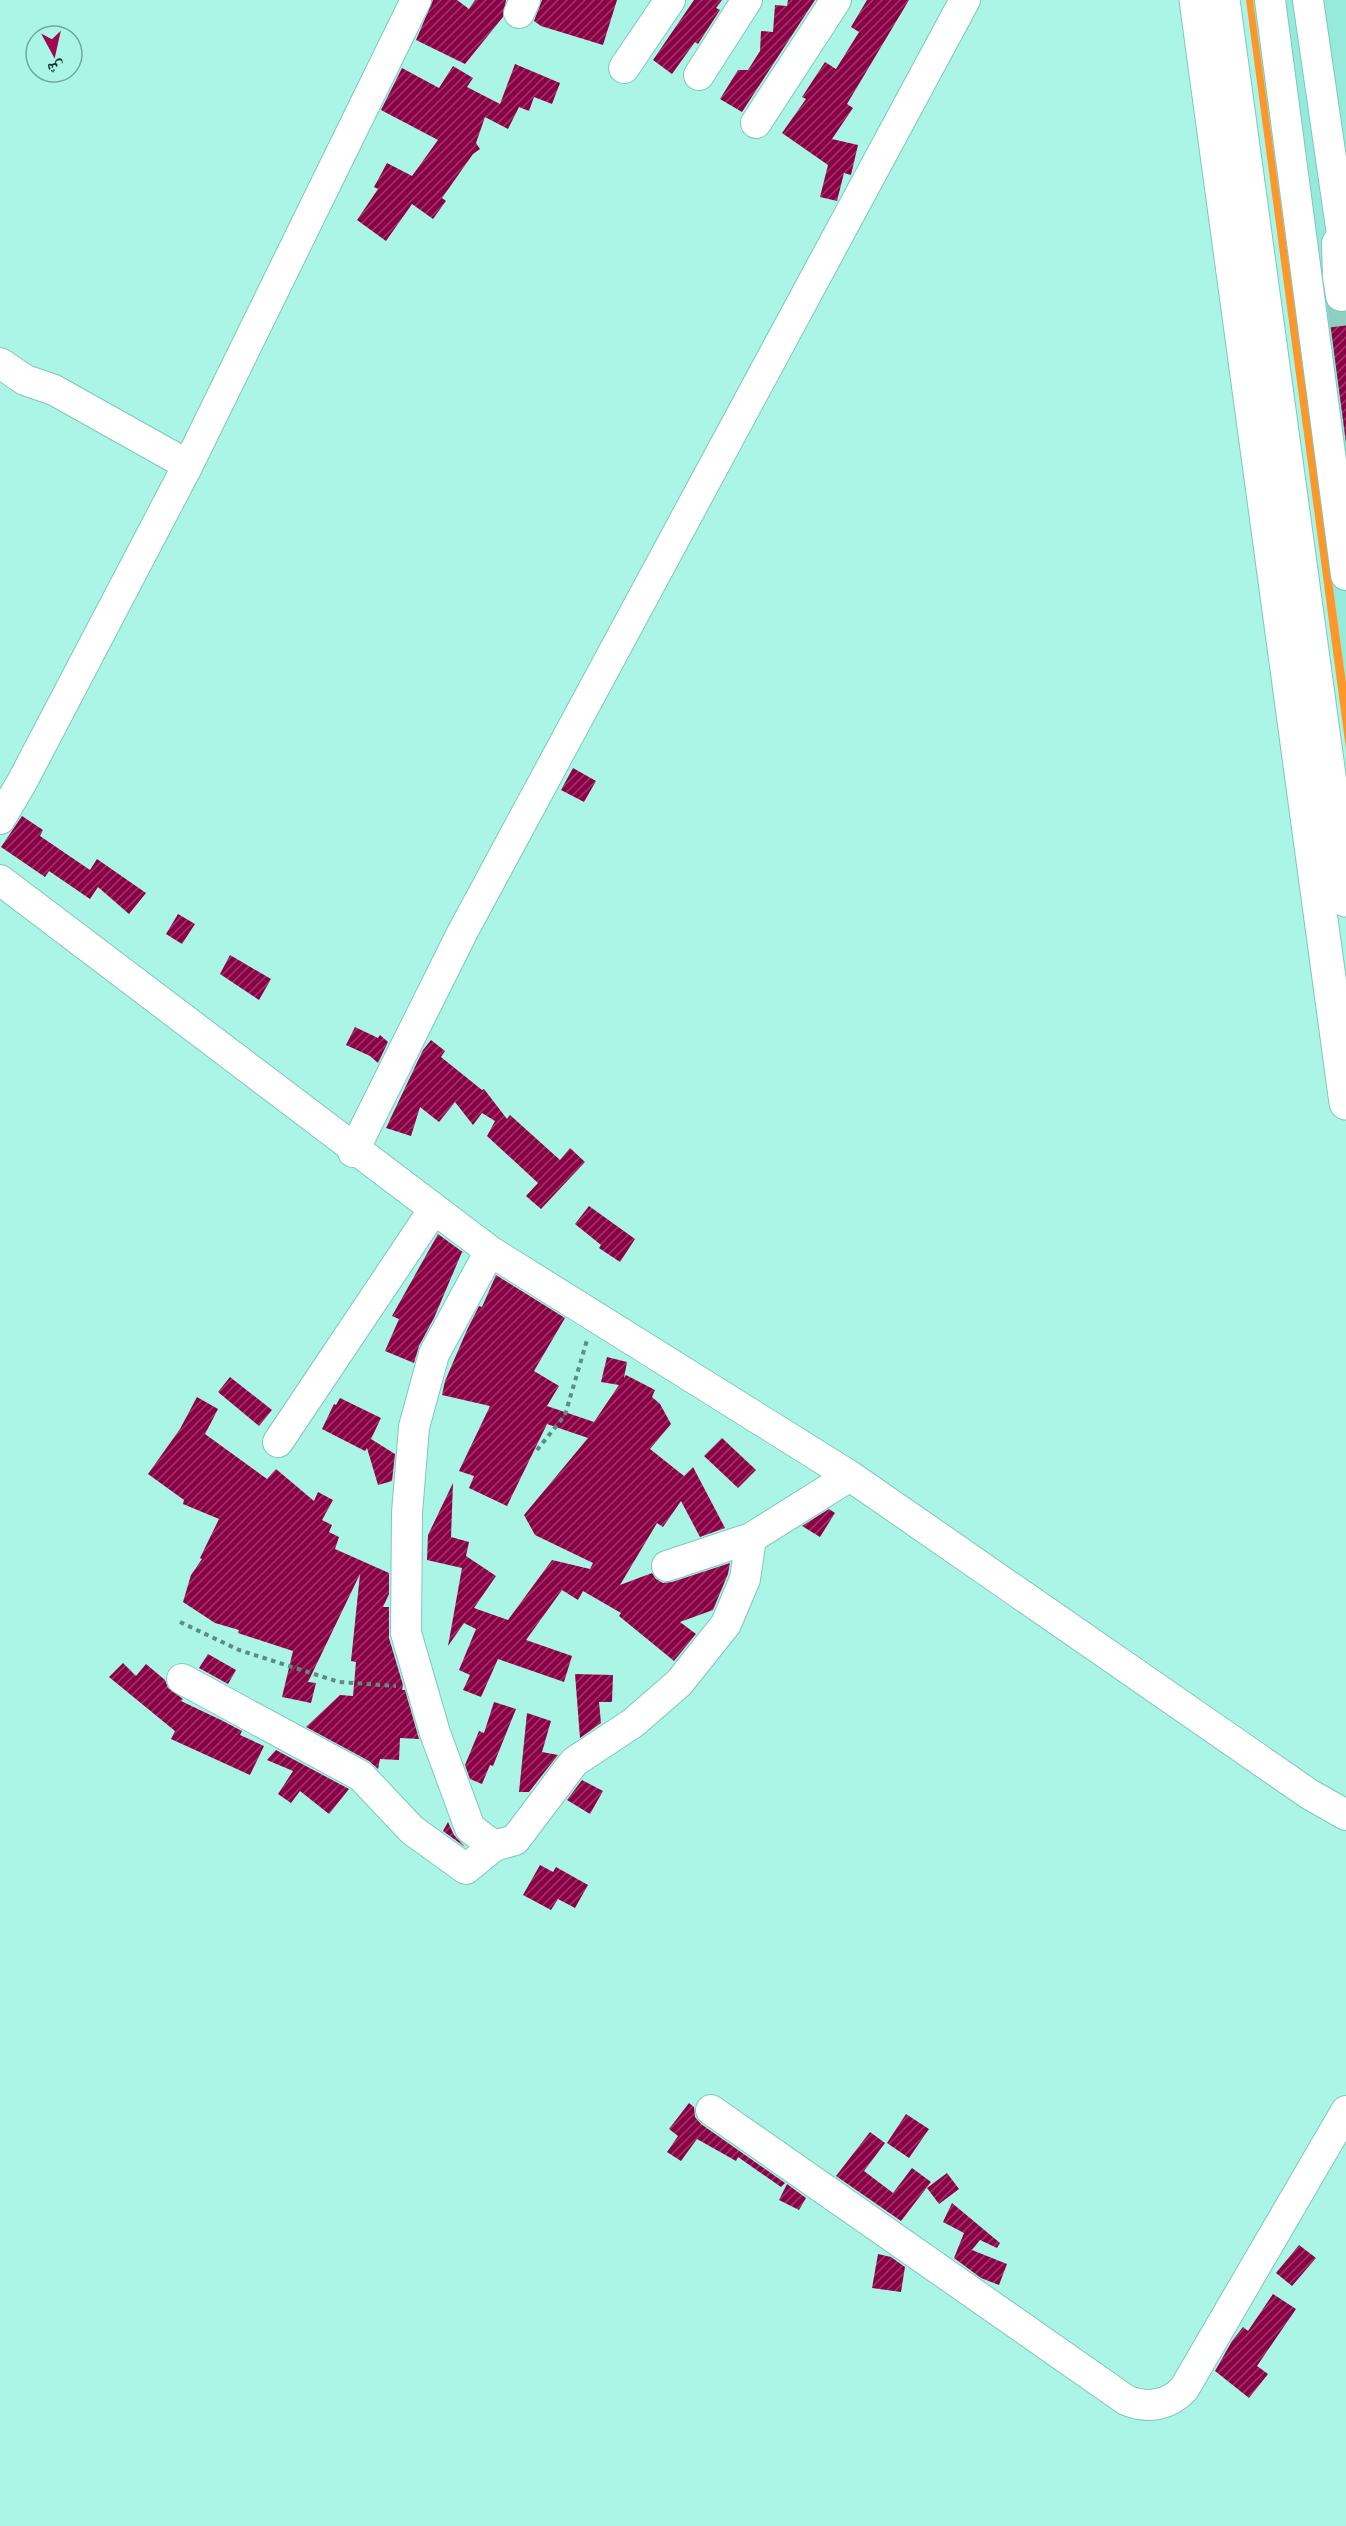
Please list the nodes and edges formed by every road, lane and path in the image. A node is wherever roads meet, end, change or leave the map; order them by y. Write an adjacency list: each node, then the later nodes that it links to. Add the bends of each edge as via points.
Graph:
1 (416, 0): 18 (street)
2 (670, 0): 10 (street)
3 (747, 0): 11 (street)
4 (836, 0): 12 (street)
5 (965, 0): 25 (street, via 462,933)
6 (1196, 0): 24 (highway)
7 (1223, 0): 23 (highway)
8 (1270, 0): 13 (street)
9 (1308, 0): 14 (street)
10 (624, 68)
11 (699, 75)
12 (756, 123)
13 (1299, 221): 14 (street); 19 (street)
14 (1343, 223): 15 (street); 16 (street, via 1336,256)
15 (1346, 262)
16 (1341, 296)
17 (0, 363): 18 (street, via 25,380 54,390)
18 (188, 465): 21 (street)
19 (1342, 525): 20 (street)
20 (1346, 575)
21 (0, 819)
22 (0, 880): 25 (street)
23 (1346, 900)
24 (1346, 1103)
25 (354, 1150): 26 (street)
26 (434, 1209): 27 (street); 29 (street)
27 (490, 1251): 28 (street); 36 (street, via 434,1354 414,1427 407,1513 406,1633)
28 (594, 1316): 30 (path, via 565,1415); 31 (street)
29 (278, 1442)
30 (537, 1450)
31 (850, 1476): 32 (street); 37 (street, via 1309,1794)
32 (751, 1538): 33 (street); 38 (street, via 745,1579 726,1624 680,1683 633,1723 574,1762 515,1840)
33 (667, 1566)
34 (180, 1622): 36 (path, via 239,1650 339,1682)
35 (182, 1679): 38 (street, via 362,1776 412,1830 466,1869)
36 (422, 1688): 38 (street, via 470,1828)
37 (1346, 1815)
38 (494, 1846)
39 (711, 2110): 40 (street, via 1126,2400 1152,2406 1170,2401 1184,2389)
40 (1346, 2111)

